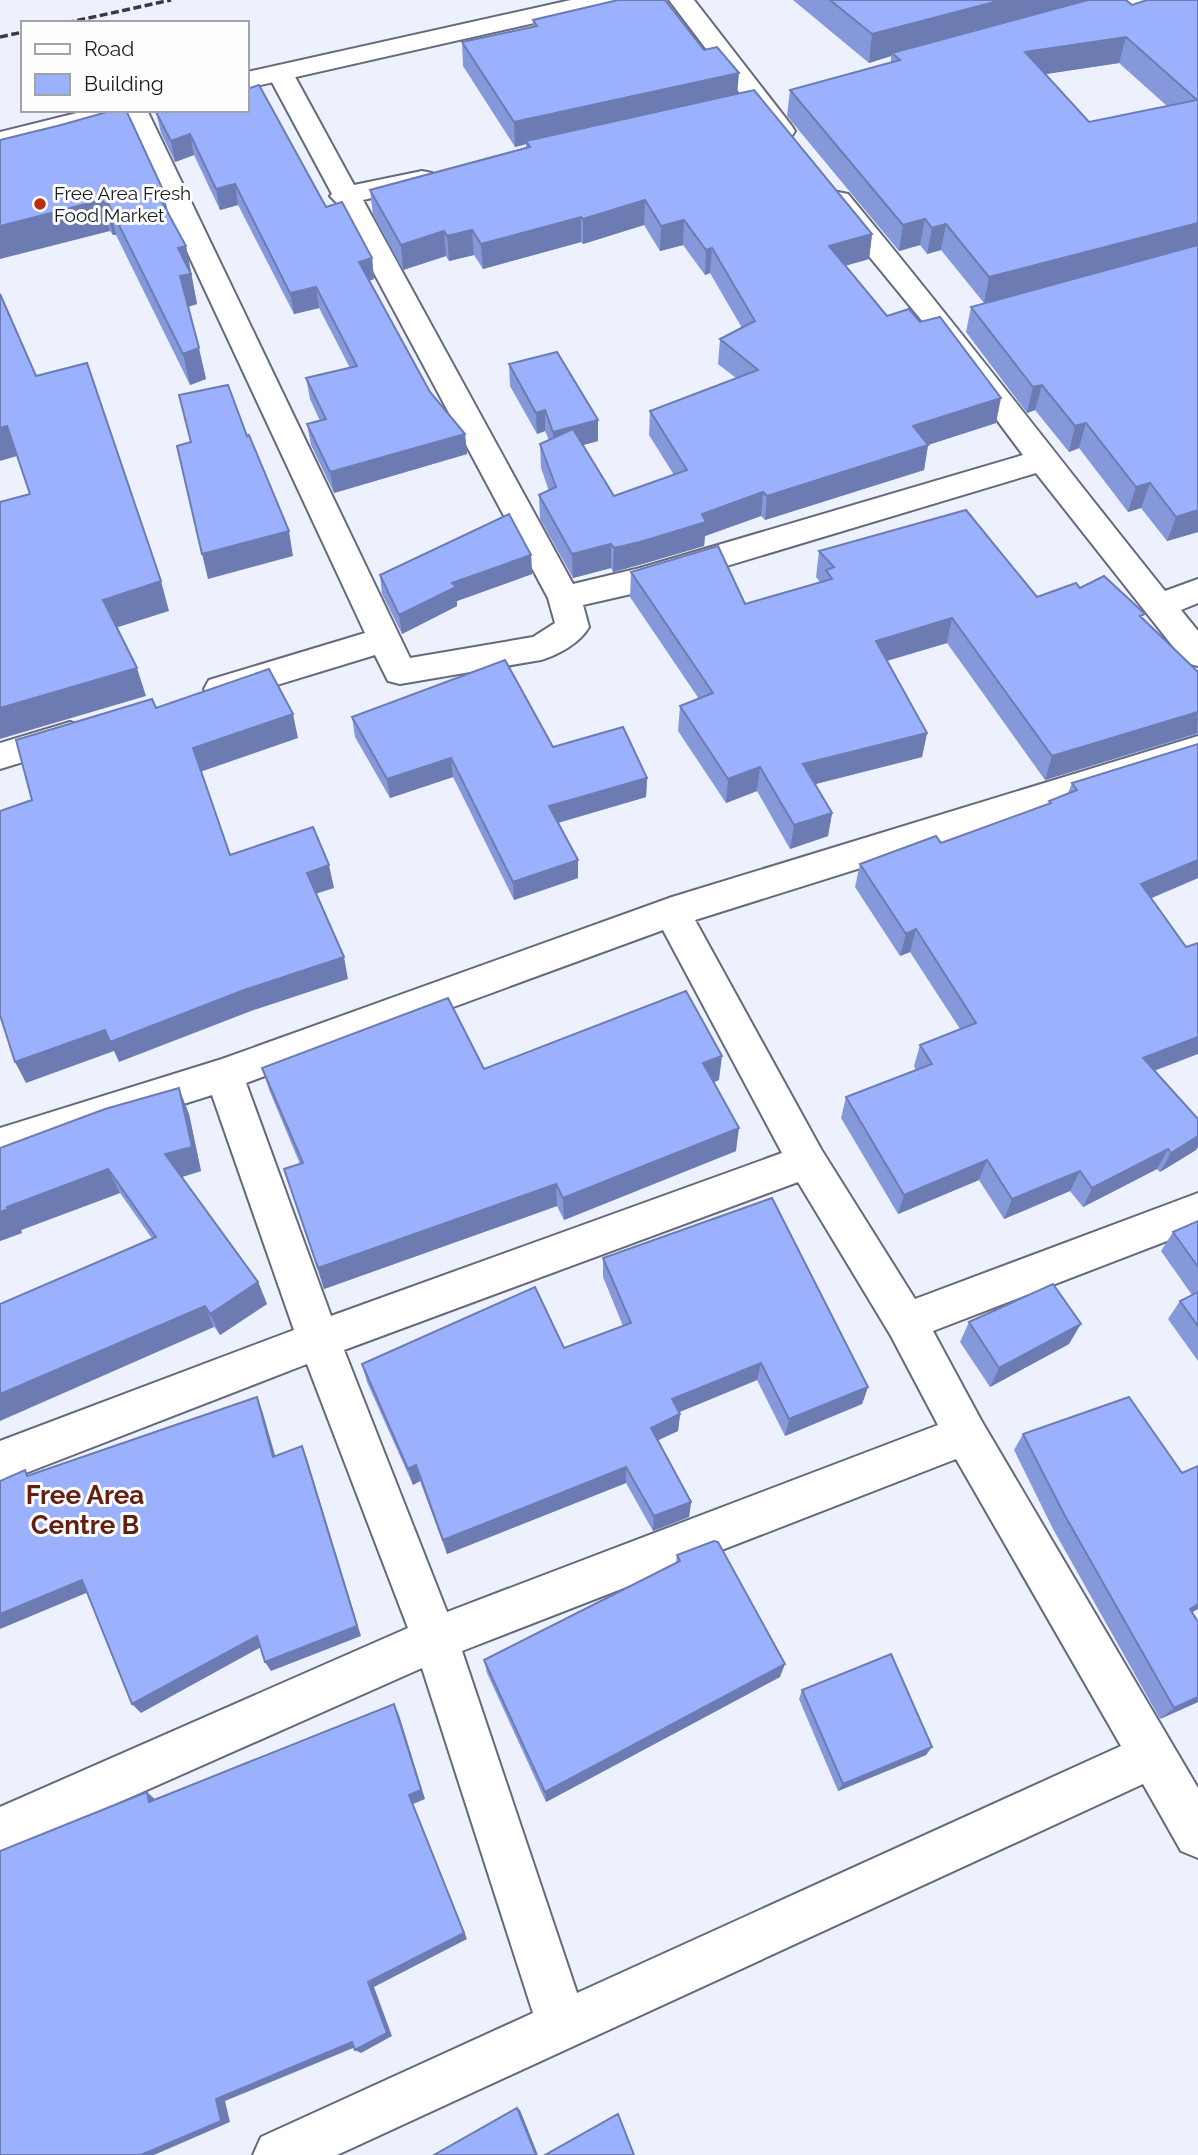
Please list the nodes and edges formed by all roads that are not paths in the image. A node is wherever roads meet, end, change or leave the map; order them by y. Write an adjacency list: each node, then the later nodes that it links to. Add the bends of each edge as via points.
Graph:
1 (605, 0): 5 (street)
2 (681, 0): 10 (street)
3 (1140, 0): 4 (street)
4 (1048, 25)
5 (279, 73): 6 (street); 13 (street)
6 (248, 80)
7 (114, 112): 9 (street)
8 (135, 112): 18 (street)
9 (0, 140)
10 (798, 150)
11 (451, 172): 13 (street)
12 (822, 180): 14 (street, via 955,323)
13 (344, 196): 16 (street)
14 (1043, 460): 16 (street, via 640,580); 17 (street)
15 (1198, 591): 17 (street)
16 (564, 598): 18 (street, via 573,627 541,648 400,672)
17 (1160, 605): 19 (street)
18 (384, 640): 20 (street)
19 (1198, 654)
20 (185, 700)
21 (106, 724): 23 (street)
22 (1198, 749): 24 (street)
23 (0, 756)
24 (672, 912): 25 (street); 27 (street)
25 (224, 1074): 26 (street); 30 (street)
26 (1, 1140)
27 (807, 1161): 29 (street); 30 (street)
28 (1198, 1211): 29 (street)
29 (906, 1322): 31 (street)
30 (319, 1340): 32 (street); 33 (street)
31 (966, 1435): 33 (street); 34 (street)
32 (0, 1462)
33 (435, 1639): 35 (street); 37 (street)
34 (1174, 1772): 36 (street); 37 (street)
35 (0, 1831)
36 (1198, 1834)
37 (562, 2024): 38 (street)
38 (279, 2155)

